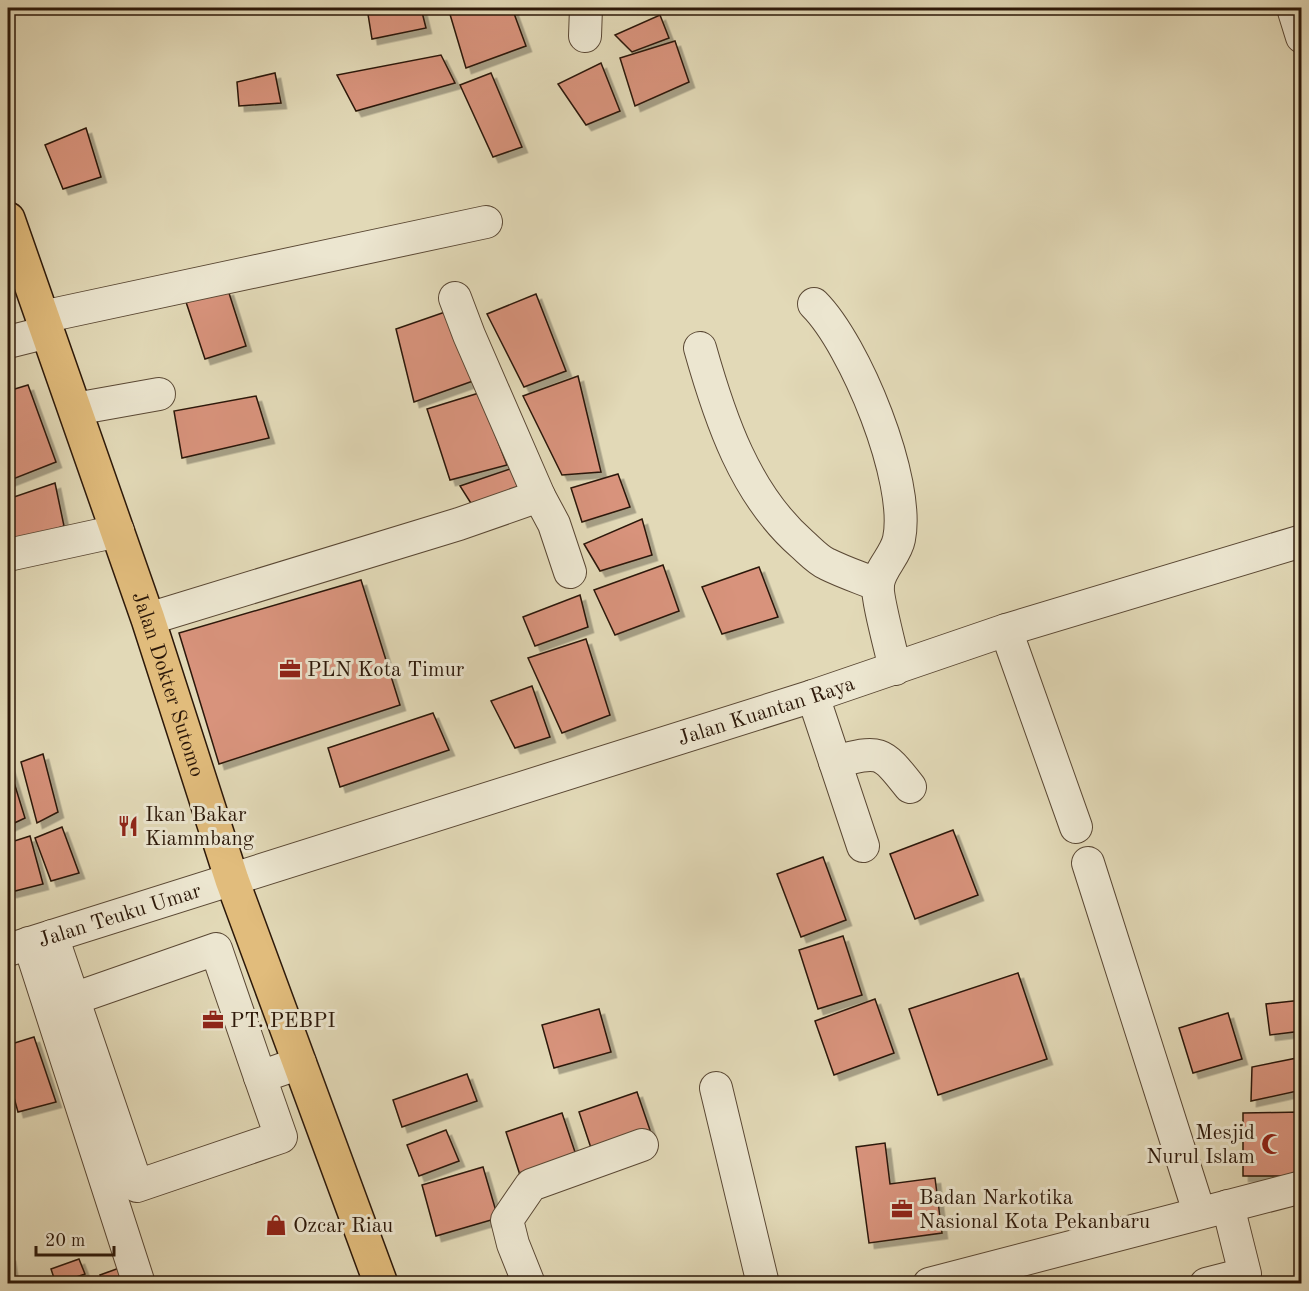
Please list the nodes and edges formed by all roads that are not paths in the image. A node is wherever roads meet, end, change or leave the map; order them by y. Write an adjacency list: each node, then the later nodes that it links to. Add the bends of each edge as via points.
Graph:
1 (1293, 8): 2 (street)
2 (1302, 37)
3 (8, 219): 7 (main road, Jalan Dokter Sutomo)
4 (486, 222): 7 (street)
5 (455, 298): 12 (street)
6 (814, 304): 17 (street, via 829,319 860,380 899,489 899,539)
7 (45, 325): 8 (street); 11 (main road, Jalan Dokter Sutomo)
8 (8, 342)
9 (700, 348): 17 (street, via 718,413 763,499 789,532 825,564)
10 (159, 394): 11 (street)
11 (75, 409): 13 (main road, Jalan Dokter Sutomo)
12 (540, 496): 16 (street); 18 (street)
13 (118, 531): 15 (street); 18 (main road, Jalan Dokter Sutomo)
14 (1302, 541): 19 (street, Jalan Kuantan Raya)
15 (8, 555)
16 (570, 572)
17 (878, 585): 20 (street)
18 (148, 619): 27 (main road, Jalan Dokter Sutomo)
19 (1006, 630): 20 (street, Jalan Kuantan Raya); 24 (street)
20 (895, 669): 21 (street, Jalan Kuantan Raya)
21 (813, 696): 22 (street); 27 (street, Jalan Kuantan Raya)
22 (836, 762): 23 (street, via 870,753 881,755); 25 (street)
23 (910, 787)
24 (1076, 827)
25 (863, 846)
26 (1088, 863): 35 (street)
27 (232, 880): 28 (street, Jalan Teuku Umar); 30 (main road, Jalan Dokter Sutomo)
28 (29, 943): 29 (street); 37 (street)
29 (73, 999): 31 (street, via 216,949); 31 (street, via 137,1186 281,1137)
30 (300, 1063): 31 (street); 38 (main road, Jalan Dokter Sutomo)
31 (260, 1077)
32 (716, 1088): 40 (street)
33 (642, 1145): 39 (street, via 531,1185 507,1220)
34 (1302, 1187): 35 (street)
35 (1214, 1209): 36 (street); 42 (street, via 1245,1274)
36 (1020, 1272): 41 (street)
37 (139, 1284)
38 (381, 1284)
39 (529, 1284)
40 (763, 1284)
41 (929, 1284)
42 (1206, 1284)

